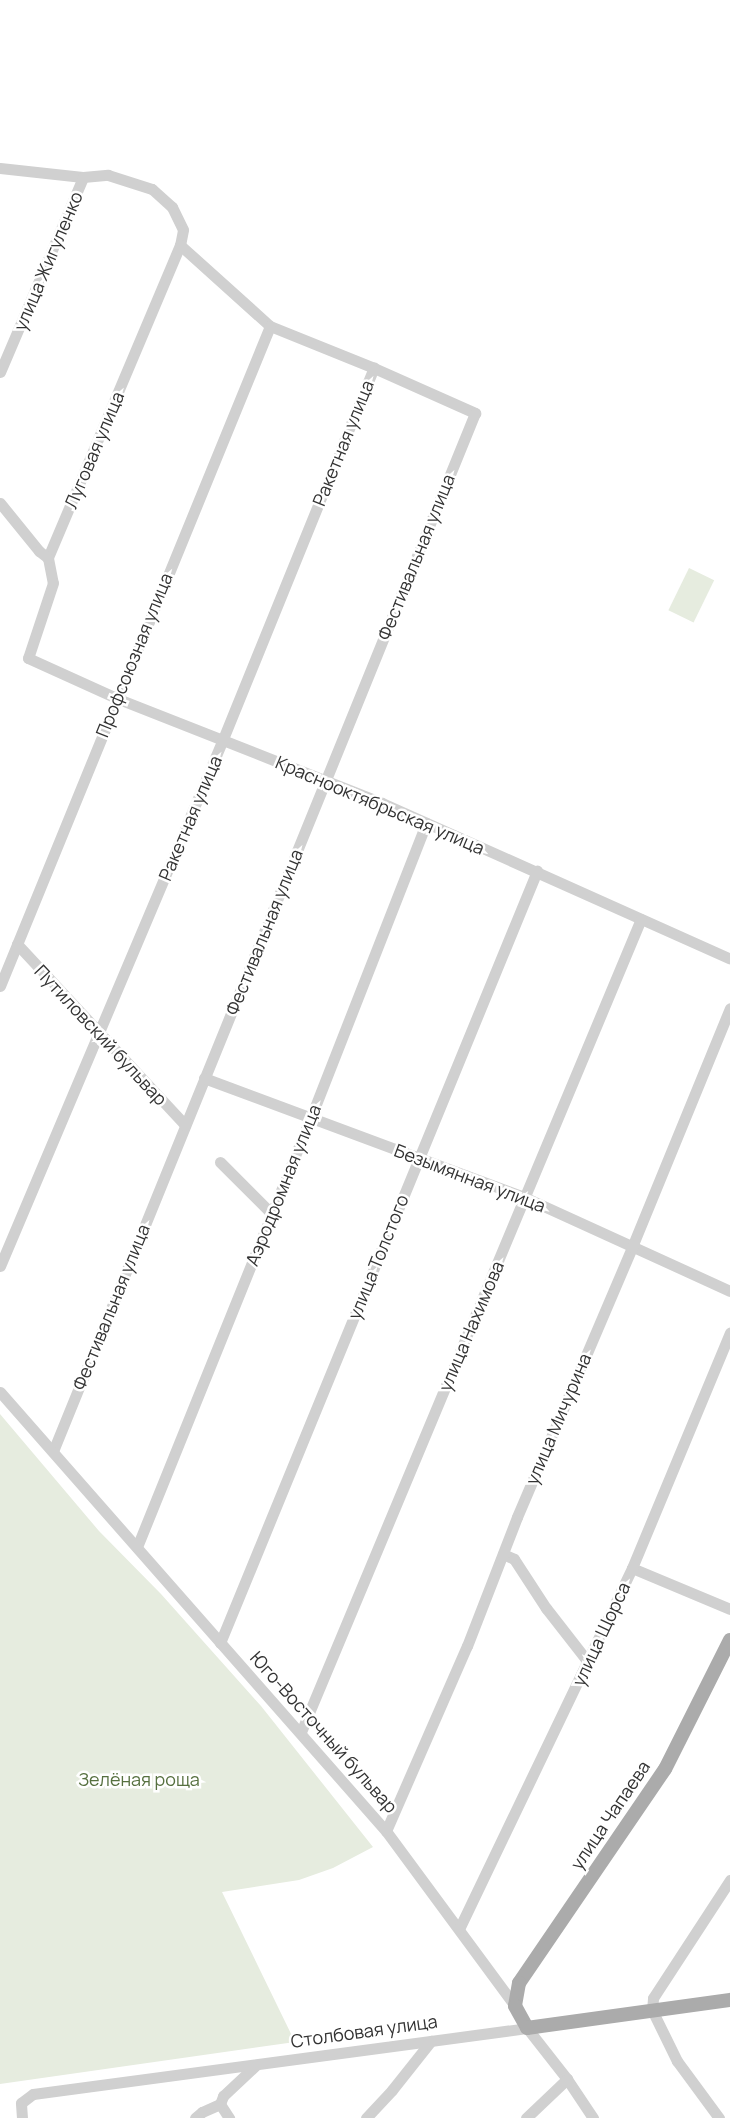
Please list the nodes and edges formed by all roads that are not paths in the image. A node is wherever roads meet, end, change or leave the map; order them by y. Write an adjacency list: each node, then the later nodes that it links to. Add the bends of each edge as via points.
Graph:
1 (0, 168): 2 (street)
2 (83, 177): 3 (street, via 108,175 152,189 172,207 183,230); 6 (street, улица Жигуленко)
3 (180, 245): 4 (street); 8 (street, Луговая улица)
4 (270, 326): 5 (street); 9 (street, Профсоюзная улица)
5 (374, 368): 10 (street, Ракетная улица); 11 (street, Фестивальная улица, via 475,413)
6 (0, 372)
7 (0, 503): 8 (street)
8 (48, 558): 9 (street, Краснооктябрьская улица, via 53,583 28,658)
9 (116, 698): 10 (street, Краснооктябрьская улица); 15 (street, Профсоюзная улица)
10 (223, 739): 11 (street, Краснооктябрьская улица); 19 (street, Ракетная улица)
11 (326, 781): 12 (street, Краснооктябрьская улица); 20 (street, Фестивальная улица)
12 (426, 823): 13 (street, Краснооктябрьская улица); 21 (street, Аэродромная улица)
13 (537, 871): 14 (street, Краснооктябрьская улица); 23 (street, улица Толстого)
14 (641, 918): 16 (street, Краснооктябрьская улица); 25 (street, улица Нахимова)
15 (17, 944): 17 (street, Профсоюзная улица); 19 (street, Путиловский бульвар)
16 (730, 959)
17 (0, 986)
18 (730, 1008): 27 (street, улица Мичурина)
19 (99, 1034): 22 (street, Путиловский бульвар); 28 (street, Ракетная улица)
20 (204, 1078): 21 (street, Безымянная улица); 22 (street, Фестивальная улица)
21 (311, 1117): 23 (street, Безымянная улица); 26 (street, Аэродромная улица)
22 (185, 1125): 32 (street, Фестивальная улица)
23 (418, 1157): 25 (street, Безымянная улица); 38 (street, улица Толстого)
24 (220, 1162): 26 (street)
25 (526, 1198): 27 (street, Безымянная улица); 40 (street, улица Нахимова)
26 (272, 1214): 33 (street, Аэродромная улица)
27 (632, 1247): 29 (street, Безымянная улица); 34 (street, улица Мичурина)
28 (0, 1266)
29 (730, 1291)
30 (730, 1333): 35 (street, улица Щорса)
31 (0, 1392): 32 (street, Юго-Восточный бульвар)
32 (53, 1451): 33 (street, Юго-Восточный бульвар)
33 (137, 1547): 38 (street, Юго-Восточный бульвар)
34 (502, 1554): 39 (street, via 514,1559 546,1608); 41 (street, улица Мичурина, via 467,1646)
35 (632, 1568): 36 (street); 39 (street, улица Щорса)
36 (730, 1609)
37 (730, 1640): 45 (main road, улица Чапаева, via 665,1769 519,1983)
38 (220, 1643): 40 (street, Юго-Восточный бульвар)
39 (588, 1662): 43 (street, улица Щорса)
40 (301, 1732): 41 (street, Юго-Восточный бульвар)
41 (386, 1831): 43 (street, Юго-Восточный бульвар)
42 (730, 1880): 46 (street, via 653,1998)
43 (459, 1930): 45 (street, Юго-Восточный бульвар)
44 (730, 2000): 46 (main road, Столбовая улица)
45 (515, 2006): 47 (main road, Юго-Восточный бульвар)
46 (652, 2010): 47 (main road, Столбовая улица); 58 (street, via 677,2061)
47 (527, 2028): 48 (street, Столбовая улица); 50 (street, Юго-Восточный бульвар)
48 (431, 2041): 49 (street, Столбовая улица); 55 (street)
49 (256, 2065): 51 (street); 52 (street, Столбовая улица, via 33,2094 21,2103)
50 (567, 2079): 56 (street); 57 (street, Юго-Восточный бульвар)
51 (220, 2104): 53 (street); 54 (street)
52 (22, 2118)
53 (195, 2118)
54 (228, 2118)
55 (366, 2118)
56 (526, 2118)
57 (593, 2118)
58 (719, 2118)

